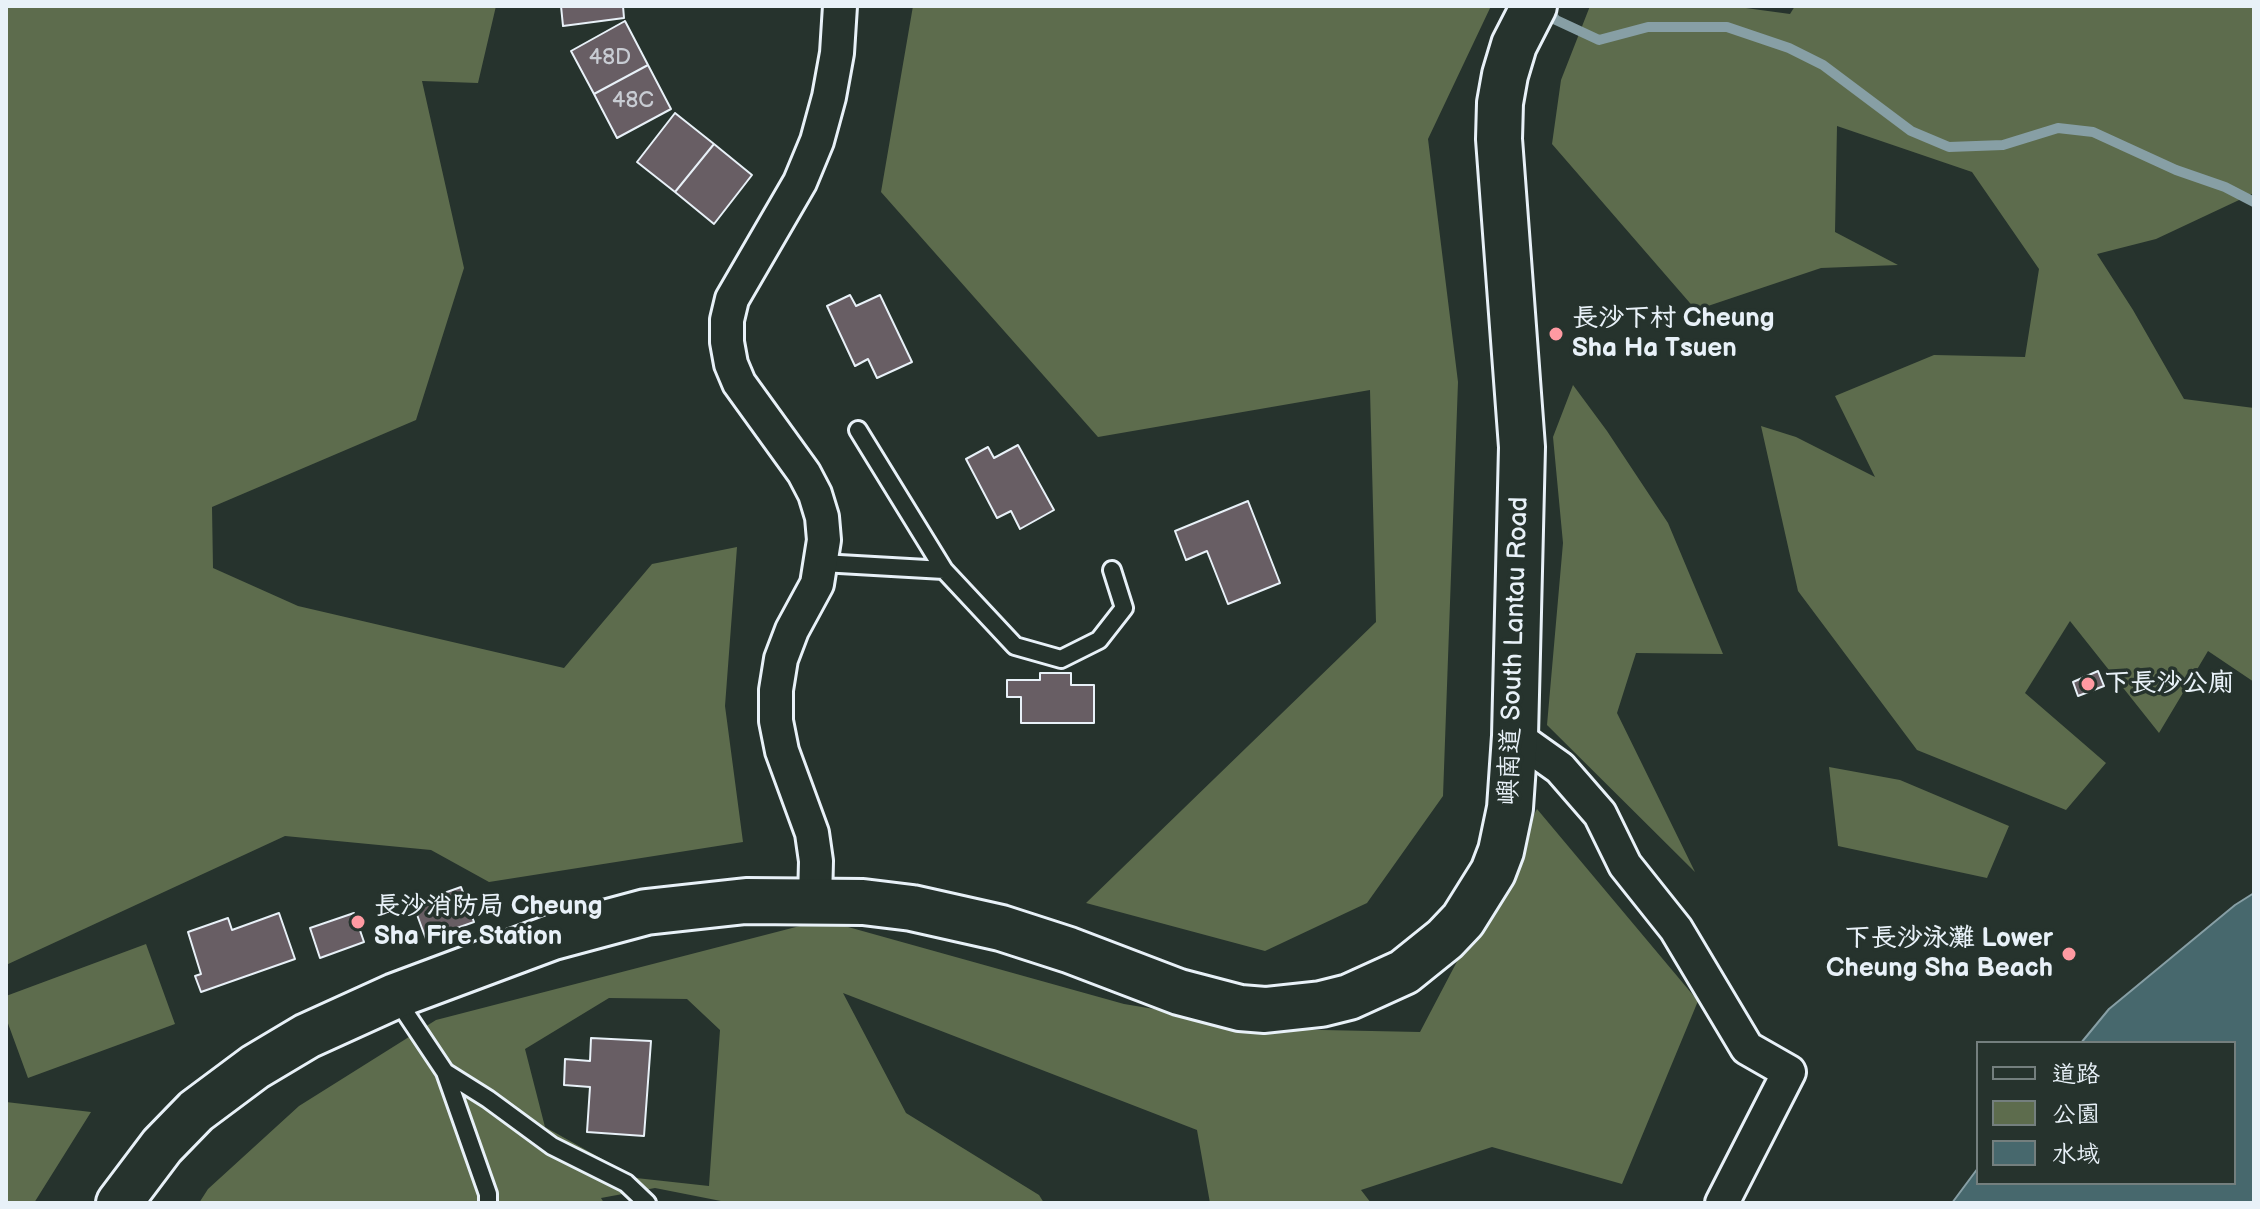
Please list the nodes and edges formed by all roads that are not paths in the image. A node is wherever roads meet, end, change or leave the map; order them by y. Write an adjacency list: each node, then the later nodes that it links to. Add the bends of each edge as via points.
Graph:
1 (840, 6): 4 (street, via 837,53 817,141 785,209 732,299 727,331 739,383 815,494 822,517)
2 (1532, 10): 7 (main road, 嶼南道 South Lantau Road, via 1505,75 1499,139 1522,447)
3 (858, 430): 5 (lane)
4 (822, 563): 5 (lane); 8 (street, via 781,659 776,690 782,751 812,833)
5 (944, 570): 6 (lane, via 1015,646 1061,659 1099,640 1124,608)
6 (1112, 570)
7 (1515, 736): 8 (main road, 嶼南道 South Lantau Road, via 1501,851 1463,920 1404,972 1321,1004 1240,1008 960,917); 14 (street, via 1560,768 1600,814 1625,865 1676,929 1747,1048 1789,1072)
8 (815, 900): 9 (main road, 嶼南道 South Lantau Road, via 646,912 553,937)
9 (395, 996): 10 (lane); 11 (main road, 嶼南道 South Lantau Road, via 307,1036 224,1089 162,1146)
10 (445, 1072): 12 (lane); 13 (lane, via 552,1146 626,1183)
11 (119, 1203)
12 (488, 1203)
13 (647, 1203)
14 (1722, 1203)

